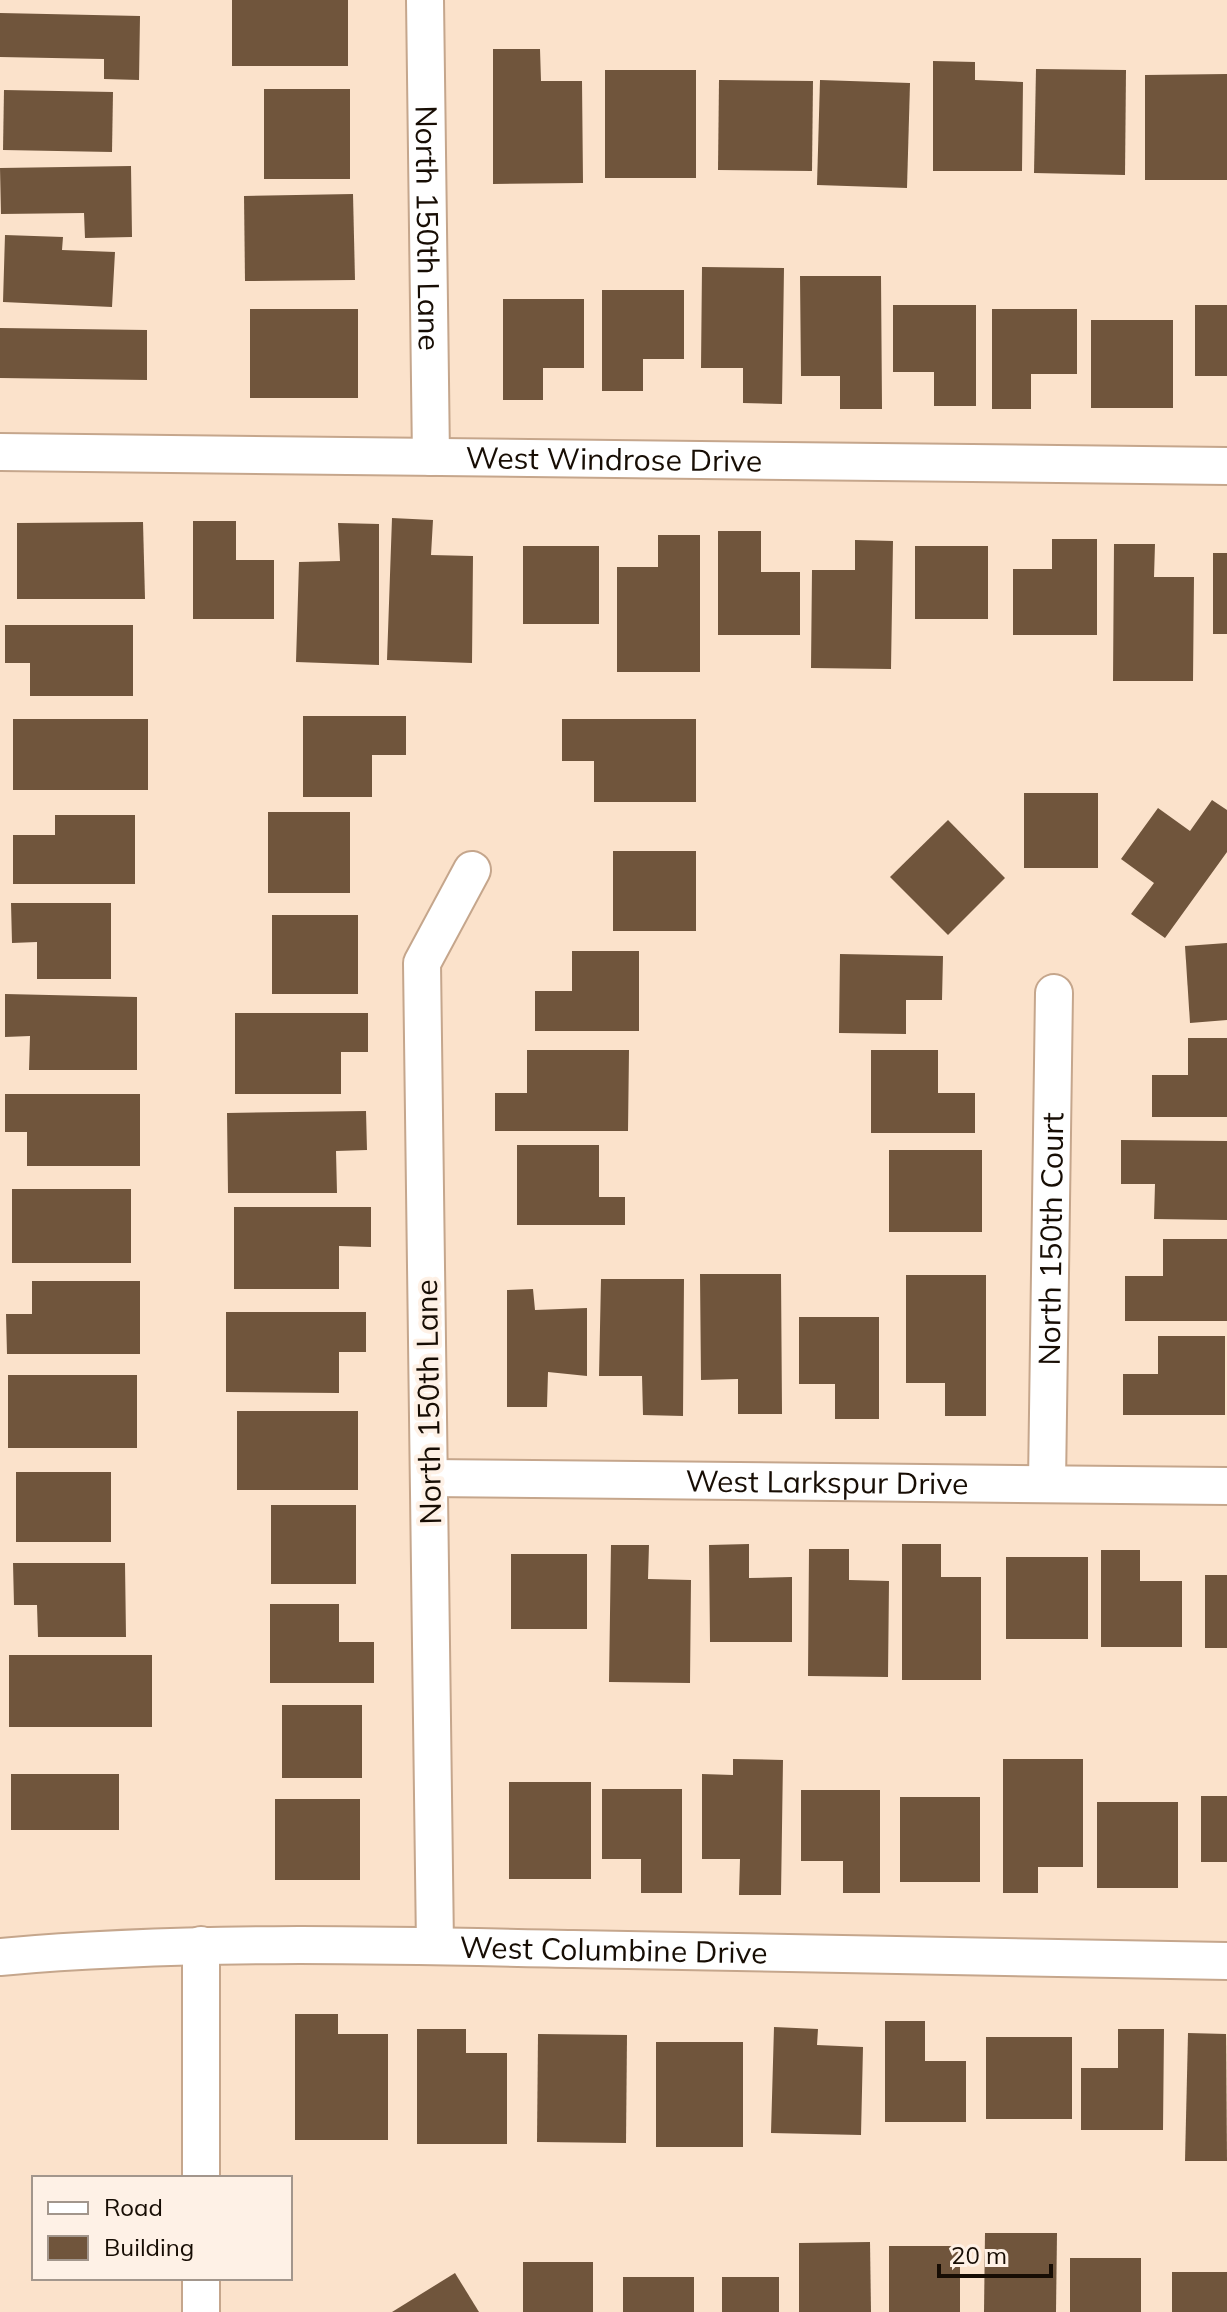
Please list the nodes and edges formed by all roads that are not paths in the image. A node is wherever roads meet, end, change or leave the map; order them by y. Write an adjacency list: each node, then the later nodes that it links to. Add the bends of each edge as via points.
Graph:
1 (425, 0): 3 (street, North 150th Lane)
2 (0, 452): 3 (street, West Windrose Drive)
3 (431, 457): 4 (street, West Windrose Drive)
4 (1227, 466)
5 (472, 870): 7 (street, North 150th Lane, via 422,963)
6 (1054, 993): 8 (street, North 150th Court)
7 (429, 1478): 8 (street, West Larkspur Drive); 11 (street, North 150th Lane)
8 (1047, 1483): 9 (street, West Larkspur Drive)
9 (1227, 1486)
10 (201, 1945): 11 (street, West Columbine Drive); 12 (street, West Columbine Drive); 14 (street)
11 (435, 1946): 13 (street, West Columbine Drive)
12 (0, 1957)
13 (1227, 1961)
14 (201, 2176)
15 (201, 2280): 16 (street)
16 (201, 2312)

